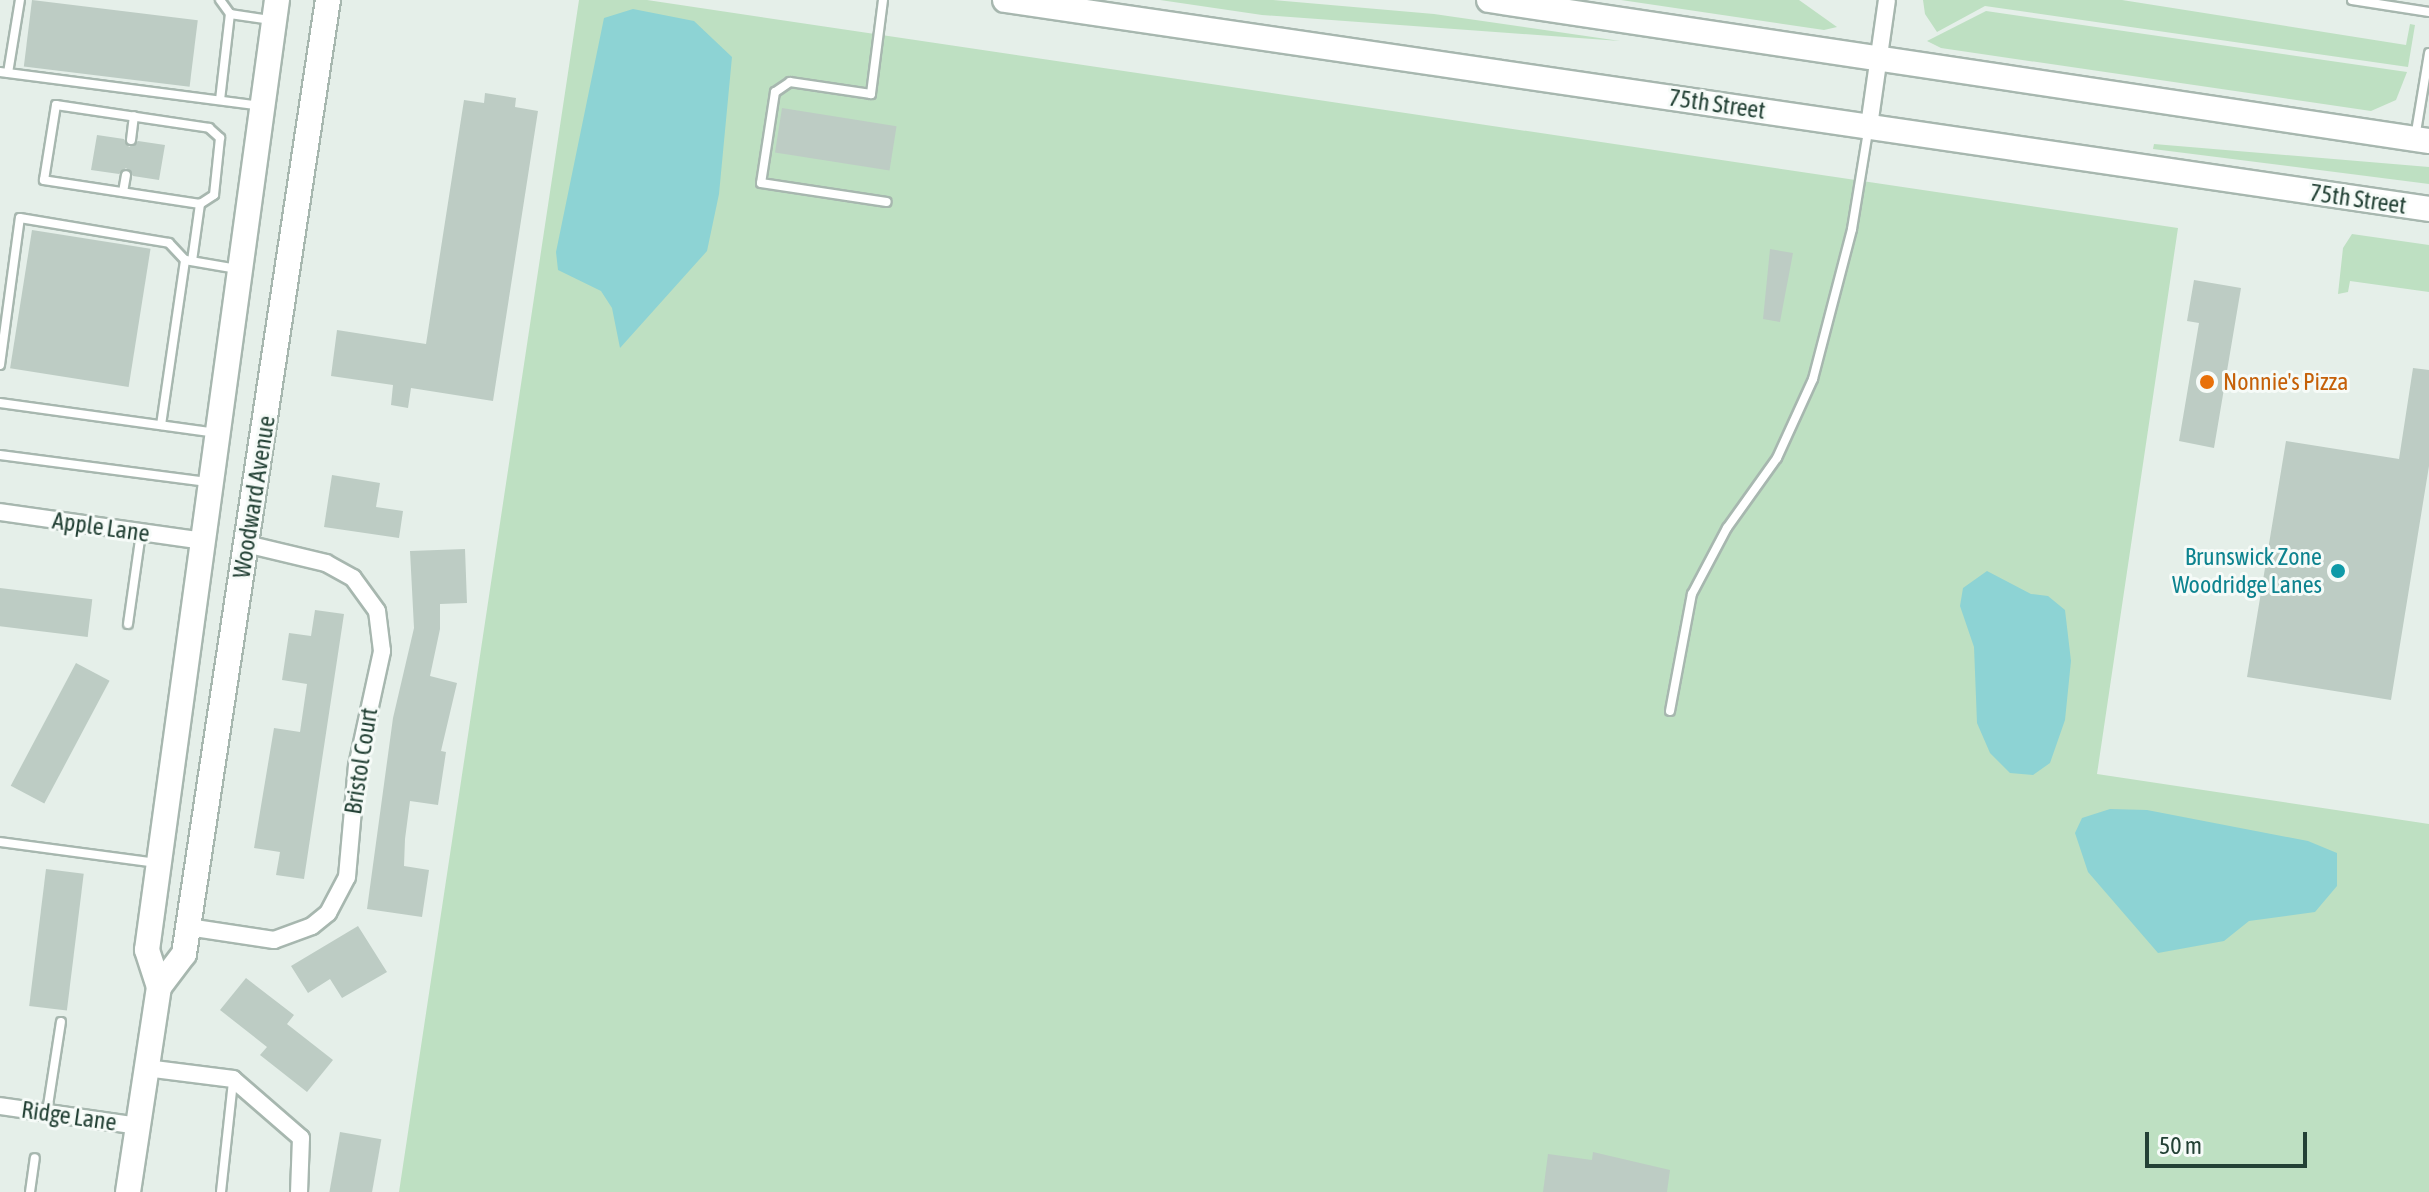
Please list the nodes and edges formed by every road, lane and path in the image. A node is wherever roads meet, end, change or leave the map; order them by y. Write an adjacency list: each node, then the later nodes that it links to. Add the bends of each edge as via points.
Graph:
1 (20, 0): 14 (lane)
2 (220, 0): 11 (lane)
3 (328, 0): 37 (main road, Woodward Avenue)
4 (883, 0): 23 (lane, via 871,94 790,82 775,92 761,183)
5 (1005, 0): 18 (main road, 75th Street)
6 (1489, 0): 13 (main road)
7 (1887, 0): 13 (street)
8 (2352, 0): 10 (lane)
9 (276, 10): 11 (lane); 16 (main road, Woodward Avenue)
10 (2429, 12)
11 (230, 14): 15 (lane)
12 (2429, 53): 20 (lane)
13 (1880, 58): 18 (street); 20 (main road)
14 (4, 72): 15 (lane)
15 (220, 100): 16 (lane)
16 (262, 106): 27 (main road, Woodward Avenue)
17 (134, 116): 19 (lane); 22 (lane, via 56,105 44,180); 24 (lane, via 209,128 220,138 214,195)
18 (1869, 126): 25 (main road, 75th Street); 39 (lane, via 1852,229 1813,379 1777,458 1727,528 1692,594)
19 (131, 140)
20 (2422, 140)
21 (126, 175): 22 (lane)
22 (123, 192): 24 (lane)
23 (887, 202)
24 (200, 204): 26 (lane)
25 (2429, 209)
26 (188, 260): 27 (lane); 28 (lane, via 169,243 20,218); 30 (lane)
27 (238, 269): 31 (main road, Woodward Avenue)
28 (0, 365)
29 (0, 403): 30 (lane)
30 (161, 425): 31 (lane)
31 (216, 433): 33 (main road, Woodward Avenue)
32 (0, 455): 33 (lane)
33 (210, 482): 36 (main road, Woodward Avenue)
34 (0, 512): 35 (street, Apple Lane)
35 (141, 532): 36 (street, Apple Lane); 38 (lane)
36 (203, 541): 41 (main road, Woodward Avenue)
37 (246, 544): 42 (main road, Woodward Avenue); 42 (street, Bristol Court, via 326,563 353,578 377,611 382,651 357,766 350,857 340,896 312,926 274,940)
38 (128, 624)
39 (1670, 711)
40 (0, 842): 41 (lane)
41 (160, 863): 43 (main road, Woodward Avenue, via 147,950)
42 (188, 927): 43 (main road, Woodward Avenue, via 184,954)
43 (159, 987): 45 (main road, Woodward Avenue)
44 (61, 1022): 48 (lane)
45 (146, 1068): 46 (street); 49 (main road, Woodward Avenue)
46 (233, 1079): 53 (lane); 54 (street, via 301,1138)
47 (0, 1106): 48 (street, Ridge Lane)
48 (47, 1113): 49 (street, Ridge Lane)
49 (138, 1126): 52 (main road, Woodward Avenue)
50 (35, 1158): 51 (lane)
51 (30, 1192)
52 (128, 1192)
53 (221, 1192)
54 (299, 1192)

